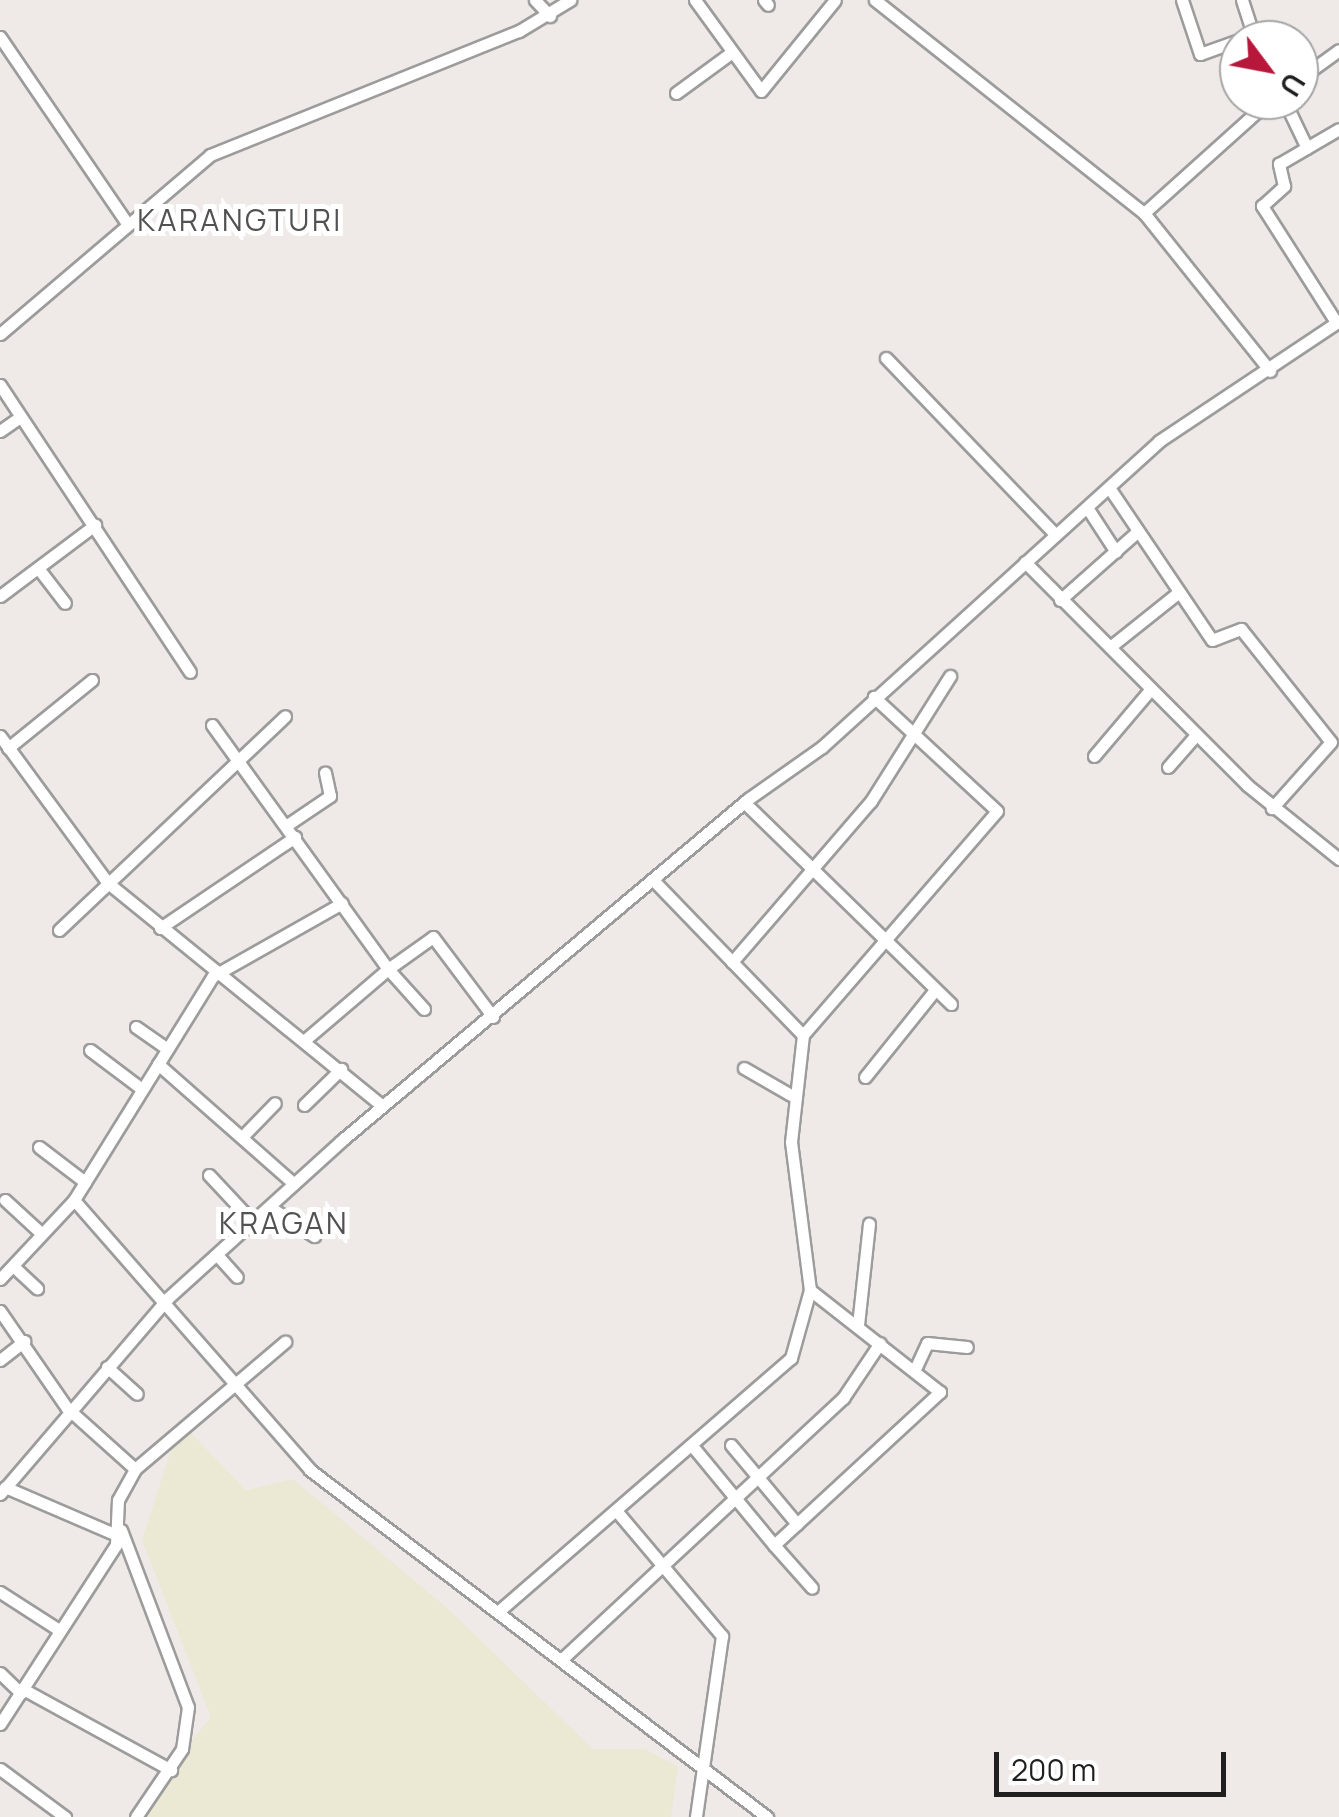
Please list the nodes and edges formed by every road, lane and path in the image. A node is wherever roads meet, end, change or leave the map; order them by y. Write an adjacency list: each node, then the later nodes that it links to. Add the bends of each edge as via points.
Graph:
1 (535, 0): 7 (street)
2 (570, 0): 7 (street)
3 (835, 0): 11 (street, via 764,90)
4 (875, 0): 18 (street)
5 (1182, 0): 9 (street, via 1200,54)
6 (701, 2): 11 (street)
7 (550, 16): 19 (street, via 210,156)
8 (0, 38): 19 (street)
9 (1219, 48)
10 (1335, 53): 12 (street)
11 (728, 54): 13 (street)
12 (1339, 67)
13 (676, 93)
14 (1248, 120): 18 (street)
15 (1294, 120): 17 (street)
16 (1339, 129): 17 (street)
17 (1307, 148): 20 (street, via 1278,165 1284,186 1262,206)
18 (1144, 213): 23 (street)
19 (126, 222): 21 (street)
20 (1338, 322): 23 (street)
21 (0, 334)
22 (886, 358): 31 (street)
23 (1270, 370): 27 (street, via 1159,441)
24 (0, 386): 25 (street)
25 (20, 418): 26 (street); 29 (street)
26 (0, 432)
27 (1110, 489): 28 (street); 30 (street)
28 (1088, 509): 31 (street); 32 (street)
29 (95, 525): 34 (street); 40 (street)
30 (1138, 531): 32 (street); 35 (street)
31 (1056, 535): 33 (street)
32 (1116, 552): 37 (street)
33 (1025, 562): 37 (street); 44 (street)
34 (38, 568): 36 (street); 38 (street)
35 (1179, 592): 39 (street); 55 (street, via 1213,642 1242,629 1331,742)
36 (0, 596)
37 (1060, 600): 39 (street)
38 (65, 603)
39 (1110, 647): 43 (street)
40 (190, 672)
41 (950, 676): 49 (street)
42 (92, 680): 48 (street)
43 (1150, 690): 47 (street); 50 (street)
44 (874, 697): 49 (street); 54 (street)
45 (284, 716): 51 (street)
46 (212, 725): 51 (street)
47 (1196, 735): 52 (street); 55 (street)
48 (4, 742): 59 (street)
49 (915, 742): 58 (street); 64 (street, via 997,810)
50 (1094, 756)
51 (234, 762): 56 (street); 59 (street)
52 (1168, 767)
53 (325, 773): 56 (street, via 330,796)
54 (747, 805): 58 (street); 60 (street)
55 (1272, 808): 57 (street)
56 (291, 831): 61 (street); 62 (street)
57 (1339, 859)
58 (812, 870): 64 (street); 65 (street)
59 (108, 883): 62 (street); 63 (street)
60 (656, 883): 65 (street); 71 (street)
61 (342, 903): 66 (street); 67 (street)
62 (160, 928): 67 (street)
63 (58, 930)
64 (891, 941): 68 (street); 73 (street)
65 (732, 962): 73 (street)
66 (388, 969): 70 (street); 71 (street, via 435,937); 74 (street)
67 (220, 970): 74 (street); 75 (street)
68 (935, 990): 69 (street); 80 (street)
69 (950, 1004)
70 (424, 1009)
71 (493, 1017): 85 (street)
72 (136, 1027): 75 (street)
73 (803, 1035): 82 (street)
74 (306, 1039): 79 (street)
75 (167, 1048): 77 (street)
76 (90, 1050): 81 (street)
77 (158, 1064): 81 (street); 86 (street)
78 (744, 1068): 82 (street)
79 (340, 1069): 84 (street); 85 (street)
80 (865, 1077)
81 (142, 1089): 89 (street)
82 (790, 1095): 103 (street)
83 (275, 1103): 86 (street)
84 (304, 1105)
85 (382, 1106): 90 (street)
86 (242, 1137): 90 (street)
87 (39, 1147): 89 (street)
88 (209, 1175): 94 (street)
89 (85, 1182): 92 (street)
90 (294, 1184): 93 (street)
91 (4, 1200): 96 (street)
92 (74, 1200): 96 (street); 104 (street)
93 (270, 1207): 94 (street); 97 (street)
94 (253, 1222): 98 (street)
95 (869, 1224): 106 (street)
96 (42, 1234): 99 (street)
97 (314, 1236)
98 (218, 1256): 100 (street); 104 (street)
99 (13, 1266): 101 (street); 102 (street)
100 (237, 1277)
101 (0, 1279)
102 (37, 1288)
103 (810, 1290): 106 (street); 118 (street, via 791,1358)
104 (168, 1298): 112 (street); 114 (street)
105 (0, 1312): 107 (street)
106 (858, 1324): 109 (street)
107 (24, 1341): 111 (street); 116 (street)
108 (285, 1342): 114 (street)
109 (880, 1342): 113 (street); 120 (street, via 853,1388)
110 (967, 1347): 113 (street, via 927,1343)
111 (0, 1360)
112 (107, 1366): 115 (street); 116 (street)
113 (916, 1367): 124 (street, via 937,1381 938,1397)
114 (238, 1385): 119 (street); 130 (street, via 310,1470)
115 (138, 1394)
116 (67, 1408): 119 (street); 121 (street)
117 (731, 1445): 120 (street)
118 (694, 1448): 122 (street); 123 (street)
119 (135, 1469): 125 (street, via 118,1500)
120 (756, 1478): 122 (street); 124 (street)
121 (3, 1490): 125 (street)
122 (736, 1497): 126 (street); 127 (street)
123 (619, 1514): 127 (street); 130 (street)
124 (798, 1524): 126 (street)
125 (120, 1533): 131 (street); 138 (street, via 185,1691 184,1743)
126 (774, 1546): 128 (street)
127 (660, 1565): 132 (street); 136 (street, via 722,1636)
128 (812, 1588)
129 (0, 1592): 131 (street)
130 (500, 1610): 132 (street)
131 (60, 1630): 134 (street)
132 (562, 1660): 136 (street)
133 (0, 1673): 134 (street)
134 (22, 1691): 135 (street); 138 (street)
135 (0, 1724)
136 (704, 1764): 141 (street); 142 (street)
137 (0, 1769): 139 (street)
138 (171, 1770): 140 (street)
139 (60, 1816)
140 (136, 1817)
141 (696, 1817)
142 (767, 1817)

